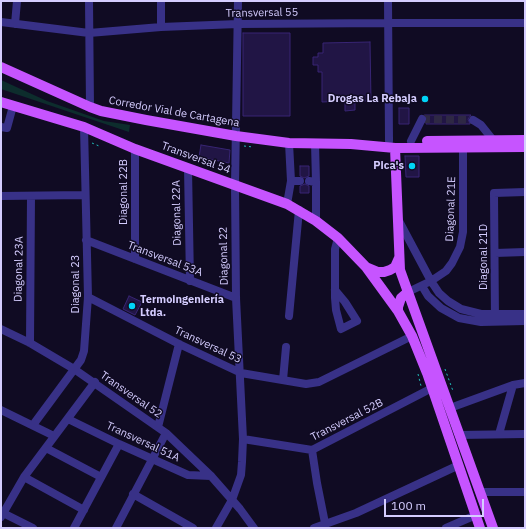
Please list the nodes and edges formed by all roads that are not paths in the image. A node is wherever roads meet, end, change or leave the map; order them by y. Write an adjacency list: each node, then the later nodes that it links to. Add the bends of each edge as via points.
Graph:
1 (17, 1): 8 (street)
2 (89, 1): 12 (street)
3 (160, 1): 11 (street)
4 (238, 1): 9 (street, Diagonal 22)
5 (388, 1): 7 (street)
6 (1, 22): 8 (street, Transversal 55)
7 (388, 22): 9 (street, Transversal 55); 10 (street, Transversal 55); 27 (street)
8 (15, 24): 12 (street, Transversal 55)
9 (238, 24): 11 (street, Transversal 55); 21 (street, Diagonal 22)
10 (525, 24)
11 (161, 28): 12 (street, Transversal 55)
12 (89, 33): 16 (street)
13 (1, 68): 16 (main road, Corredor Vial de Cartagena)
14 (1, 102): 15 (main road, Transversal 54)
15 (13, 106): 19 (street, via 7,128); 20 (main road, Transversal 54)
16 (90, 107): 21 (main road, Corredor Vial de Cartagena)
17 (422, 120): 24 (street)
18 (473, 120): 22 (street, via 481,125)
19 (1, 127)
20 (84, 127): 30 (main road, Transversal 54); 36 (street, Diagonal 23)
21 (236, 136): 25 (main road, Corredor Vial de Cartagena); 34 (street, Diagonal 22)
22 (493, 140): 23 (main road, Corredor Vial de Cartagena); 24 (main road, Corredor Vial de Cartagena)
23 (525, 140)
24 (411, 141): 27 (main road, Corredor Vial de Cartagena)
25 (289, 143): 26 (main road, Corredor Vial de Cartagena); 32 (street)
26 (315, 143): 27 (main road, Corredor Vial de Cartagena); 42 (street, via 312,182)
27 (392, 144): 28 (main road, Corredor Vial de Cartagena); 41 (main road)
28 (463, 147): 29 (main road, Corredor Vial de Cartagena); 51 (street, Diagonal 21E, via 463,232 460,247 446,271)
29 (525, 147)
30 (135, 149): 31 (main road, Transversal 54); 48 (street, Diagonal 22B)
31 (188, 168): 34 (main road, Transversal 54); 50 (street, Diagonal 22A)
32 (291, 181): 33 (street); 39 (street)
33 (300, 181)
34 (235, 185): 39 (main road, Transversal 54); 56 (street, Diagonal 22)
35 (525, 192): 46 (street, Diagonal 21D, via 494,193)
36 (85, 195): 38 (street); 44 (street, Diagonal 23)
37 (1, 196): 38 (street)
38 (31, 196): 64 (street, Diagonal 23A)
39 (287, 204): 40 (main road, Transversal 54)
40 (299, 210): 42 (main road, Transversal 54); 59 (street)
41 (398, 219): 47 (main road); 51 (street)
42 (316, 221): 43 (main road, Transversal 54)
43 (338, 238): 49 (main road, Transversal 54); 53 (street, via 335,249)
44 (86, 240): 48 (street, Transversal 53A); 55 (street, Diagonal 23)
45 (525, 252): 46 (street)
46 (495, 253): 60 (street, Diagonal 21D)
47 (400, 256): 49 (main road, via 390,270 378,272); 54 (main road, via 400,270)
48 (135, 259): 50 (street, Transversal 53A)
49 (366, 267): 57 (main road)
50 (190, 281): 56 (street, Transversal 53A)
51 (431, 282): 52 (street, Diagonal 21E); 60 (street, via 439,293 461,309)
52 (422, 286): 54 (street, Diagonal 21E); 60 (street, via 433,301 452,315 481,322)
53 (335, 290)
54 (408, 292): 57 (main road, via 398,302); 74 (main road)
55 (88, 297): 65 (street, Transversal 53); 67 (street, Diagonal 23, via 84,351)
56 (236, 298): 68 (street, Diagonal 22)
57 (398, 311): 63 (main road)
58 (525, 314): 60 (street)
59 (289, 316)
60 (495, 318): 61 (street)
61 (525, 321)
62 (1, 329): 64 (street, Transversal 52)
63 (412, 336): 69 (street, Transversal 53, via 319,382 306,384); 73 (main road)
64 (30, 343): 67 (street, Transversal 52)
65 (178, 344): 68 (street, Transversal 53); 78 (street)
66 (286, 348): 69 (street)
67 (74, 368): 70 (street, Transversal 52); 77 (street, Diagonal 23)
68 (241, 373): 69 (street, Transversal 53); 84 (street, Diagonal 22)
69 (283, 380)
70 (95, 382): 76 (street); 78 (street, Transversal 52)
71 (525, 383): 72 (street)
72 (513, 385): 74 (street); 80 (street)
73 (432, 388): 87 (street, Transversal 52B); 89 (main road)
74 (450, 408): 82 (main road)
75 (1, 410): 77 (street)
76 (68, 418): 83 (street); 85 (street, Transversal 51A)
77 (33, 425): 83 (street)
78 (158, 427): 79 (street, Transversal 52)
79 (166, 433): 88 (street); 90 (street, Transversal 52)
80 (499, 434): 81 (street); 82 (street)
81 (525, 434)
82 (459, 435): 93 (main road)
83 (54, 436): 86 (street)
84 (243, 439): 87 (street, Transversal 52B); 96 (street, Diagonal 22, via 241,475)
85 (119, 444): 88 (street, Transversal 51A); 91 (street)
86 (46, 448): 91 (street); 92 (street)
87 (312, 450): 100 (street)
88 (151, 459): 90 (street, Transversal 51A, via 188,475); 95 (street)
89 (459, 465): 99 (main road); 100 (street, via 356,513)
90 (211, 476): 96 (street, Transversal 52)
91 (101, 477): 97 (street)
92 (24, 478): 97 (street); 98 (street)
93 (481, 492): 94 (street); 110 (main road)
94 (525, 492)
95 (133, 494): 103 (street); 104 (street)
96 (232, 500): 105 (street, Diagonal 22); 106 (street)
97 (84, 510): 102 (street)
98 (2, 515): 101 (street)
99 (476, 515): 108 (street); 109 (main road)
100 (325, 523): 107 (street)
101 (33, 528)
102 (74, 528)
103 (117, 528)
104 (193, 528)
105 (216, 528)
106 (254, 528)
107 (314, 528)
108 (446, 528)
109 (480, 528)
110 (493, 528)

